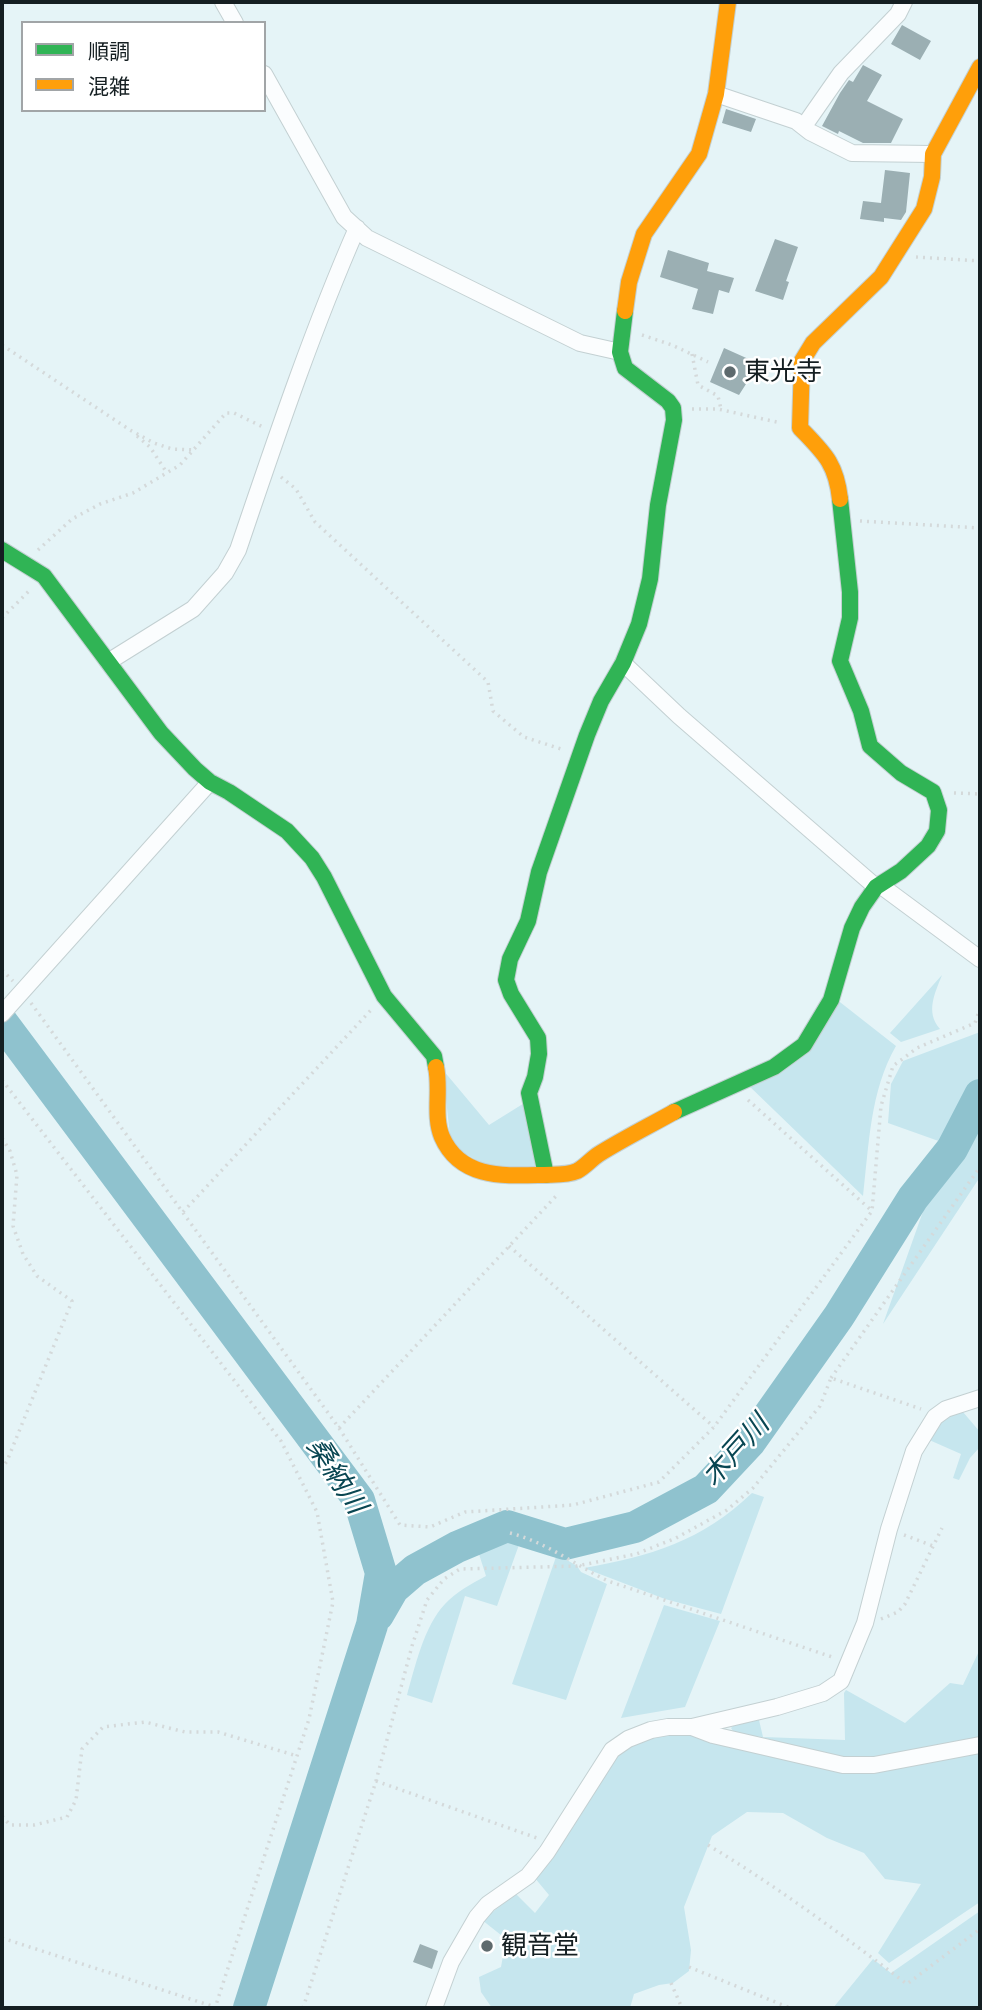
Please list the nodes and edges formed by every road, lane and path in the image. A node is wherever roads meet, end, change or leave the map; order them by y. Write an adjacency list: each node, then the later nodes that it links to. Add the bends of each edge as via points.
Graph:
1 (223, 2): 4 (street)
2 (728, 2): 7 (street)
3 (904, 2): 8 (street, via 841,73)
4 (234, 21)
5 (980, 66): 9 (street)
6 (266, 78): 10 (street, via 344,217)
7 (716, 94): 8 (street); 13 (street, via 698,154 644,234 629,282)
8 (804, 127): 9 (street, via 852,153)
9 (933, 154): 11 (street, via 928,199)
10 (357, 228): 15 (street, via 367,238 580,344); 22 (street, via 324,302)
11 (894, 256): 12 (path); 20 (street, via 881,277 830,325 802,361)
12 (980, 261)
13 (623, 328): 15 (street); 16 (path)
14 (2, 345): 21 (path)
15 (620, 352): 18 (street, via 625,368)
16 (691, 354): 17 (path); 19 (path, via 698,385 718,396)
17 (708, 362)
18 (673, 408): 19 (path); 33 (street, via 650,579)
19 (722, 410): 20 (path)
20 (800, 428): 26 (street, via 833,467)
21 (130, 430): 23 (path, via 172,449); 25 (path, via 150,447)
22 (277, 433): 23 (path, via 226,413); 24 (street)
23 (195, 450): 25 (path)
24 (267, 466): 32 (street, via 238,550 225,573 193,609); 34 (path, via 296,489 315,522 488,681 493,712 524,737)
25 (167, 473): 29 (path, via 72,519)
26 (842, 519): 27 (path); 36 (street, via 850,618 840,661 870,746 901,773 933,792 939,810 937,831 928,846)
27 (980, 528)
28 (2, 550): 29 (street)
29 (23, 564): 30 (street)
30 (44, 576): 31 (path); 32 (street)
31 (2, 618)
32 (108, 662): 35 (street, via 161,733)
33 (623, 663): 34 (street); 36 (street)
34 (579, 755): 47 (street, via 506,980 538,1038 539,1054 529,1093)
35 (210, 782): 38 (street); 39 (street, via 287,831 312,858)
36 (878, 886): 37 (street); 43 (street, via 852,928 836,987 810,1039 774,1067)
37 (980, 959)
38 (23, 991): 41 (street); 49 (path)
39 (384, 996): 47 (street, via 434,1056 439,1079 438,1122 449,1150 480,1172 512,1177); 49 (path)
40 (980, 1008): 48 (path, via 975,1023 918,1048 892,1066 881,1106)
41 (2, 1014)
42 (2, 1080): 66 (path, via 281,1441 317,1512 333,1602)
43 (731, 1084): 46 (street, via 596,1156); 48 (path)
44 (2, 1138): 56 (path, via 17,1175 13,1226 23,1254 37,1276 72,1301)
45 (980, 1167): 51 (path)
46 (580, 1170): 47 (street); 50 (path)
47 (546, 1175)
48 (872, 1211): 54 (path)
49 (183, 1212): 55 (path)
50 (509, 1246): 54 (path); 55 (path)
51 (831, 1378): 53 (path); 61 (path, via 820,1406 781,1456 727,1510 636,1554)
52 (980, 1398): 53 (street)
53 (935, 1417): 58 (street, via 914,1451)
54 (714, 1427): 55 (path, via 659,1482 573,1505 465,1512 430,1527 400,1525)
55 (339, 1428)
56 (2, 1468)
57 (942, 1528): 60 (path)
58 (890, 1529): 60 (path); 62 (street)
59 (510, 1533): 61 (path, via 560,1552)
60 (933, 1546): 62 (path, via 898,1612)
61 (577, 1566): 63 (path, via 608,1581); 67 (path, via 460,1569 439,1585 427,1600 412,1646)
62 (865, 1623): 63 (street)
63 (850, 1663): 64 (street, via 841,1681 824,1693)
64 (692, 1727): 65 (street, via 843,1765 874,1765); 69 (street, via 651,1730 612,1750)
65 (980, 1745)
66 (297, 1756): 68 (path, via 218,1732 185,1732 145,1723 103,1727 82,1749 76,1800 67,1817 10,1825); 75 (path)
67 (376, 1781): 69 (path); 76 (path)
68 (2, 1816)
69 (552, 1844): 77 (street, via 528,1876 477,1917 451,1962)
70 (708, 1845): 71 (path, via 820,1918 907,1984)
71 (980, 1929)
72 (2, 1938): 75 (path)
73 (689, 1967): 79 (path)
74 (671, 1983): 78 (path)
75 (215, 2008)
76 (303, 2008)
77 (434, 2008)
78 (682, 2008)
79 (790, 2008)

